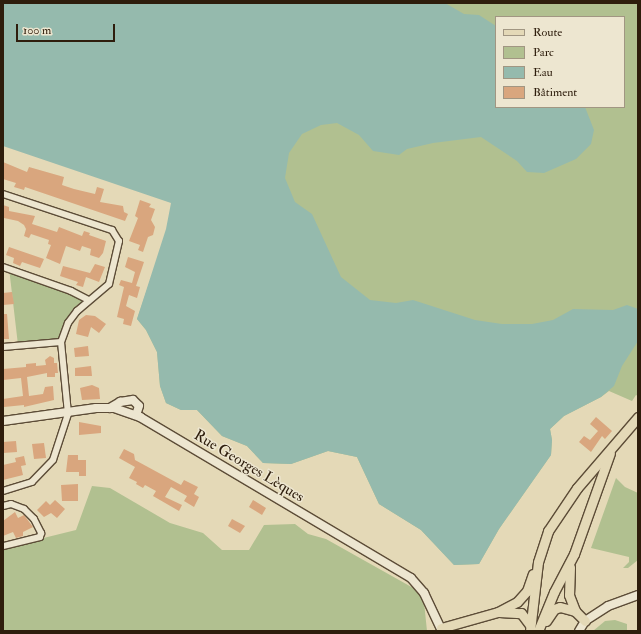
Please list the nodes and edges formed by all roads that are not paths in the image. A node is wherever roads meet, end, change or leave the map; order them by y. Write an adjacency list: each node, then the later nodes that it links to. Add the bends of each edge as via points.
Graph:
1 (3, 194): 3 (street, via 112,230 116,235 118,247 109,284 99,296)
2 (3, 267): 3 (street)
3 (89, 300): 4 (street, via 68,323)
4 (61, 342): 5 (street); 7 (street)
5 (3, 347)
6 (110, 408): 7 (main road, Rue Georges Lèques); 8 (main road, Rue Georges Lèques); 8 (main road, via 120,402 133,400 139,406)
7 (68, 412): 10 (main road, Rue Georges Lèques); 12 (street, via 53,460 47,468 32,482)
8 (136, 415): 21 (main road, Rue Georges Lèques, via 410,578 424,593)
9 (638, 417): 11 (main road)
10 (3, 421)
11 (611, 449): 15 (main road); 16 (main road, via 564,505 548,531)
12 (3, 491)
13 (3, 506): 14 (street, via 11,504 24,509 34,519 41,533 40,537)
14 (3, 546)
15 (574, 554): 18 (main road, via 568,587); 22 (main road)
16 (538, 562): 19 (main road, via 527,591 517,602); 22 (main road)
17 (638, 595): 20 (main road, via 608,606)
18 (575, 611): 20 (main road); 22 (main road, via 566,607 554,609)
19 (498, 612): 21 (main road); 22 (main road, via 520,613)
20 (585, 621): 23 (main road)
21 (447, 629)
22 (535, 629)
23 (579, 631)

